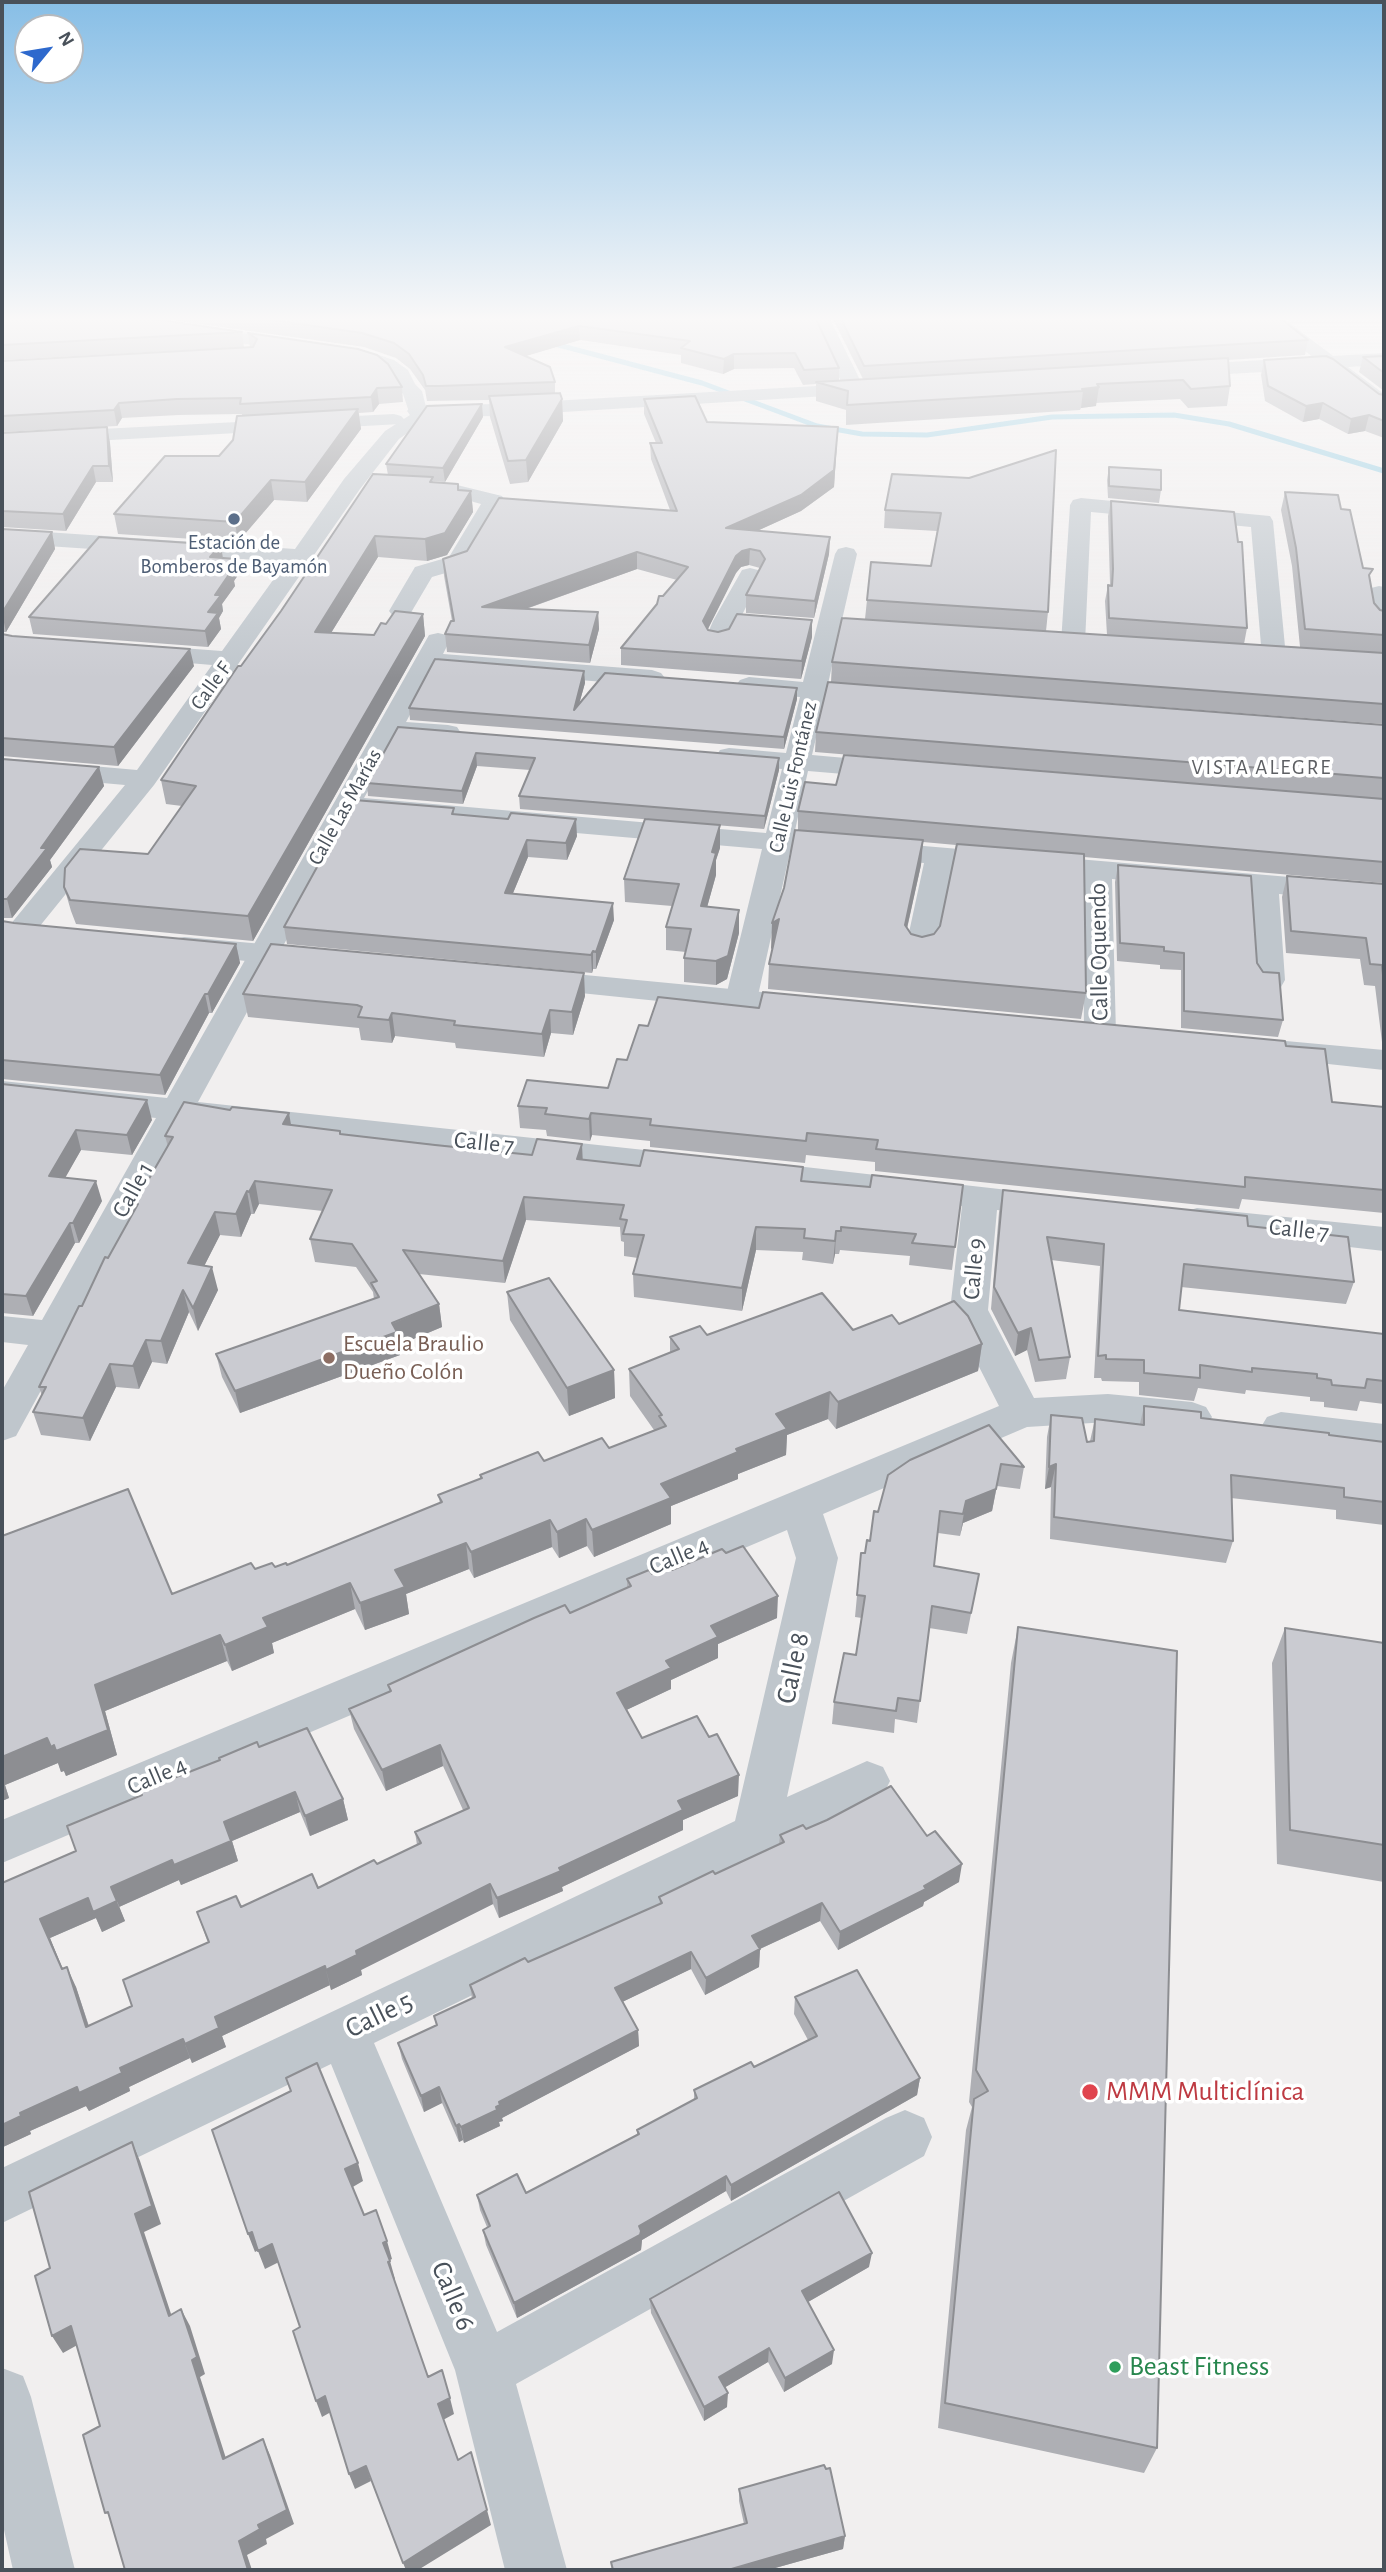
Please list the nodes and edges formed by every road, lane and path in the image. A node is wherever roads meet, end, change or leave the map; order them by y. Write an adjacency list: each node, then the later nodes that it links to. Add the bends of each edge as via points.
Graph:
1 (387, 439): 2 (street, Calle F)
2 (352, 484): 3 (street); 7 (street, Calle F)
3 (378, 486)
4 (403, 488): 10 (street, via 457,491 494,500 458,562 423,572)
5 (2, 536): 7 (street)
6 (846, 554): 13 (street, Calle Luis Fontánez)
7 (301, 556): 22 (street, Calle F)
8 (750, 575): 11 (street)
9 (1379, 593): 12 (street)
10 (401, 611)
11 (725, 621): 13 (street); 17 (street)
12 (1384, 621)
13 (827, 627): 14 (street); 26 (street, Calle Luis Fontánez)
14 (909, 631)
15 (1046, 641): 16 (street)
16 (1073, 643): 18 (street); 21 (street, via 1081,505 1262,521)
17 (715, 644)
18 (1100, 645)
19 (123, 651): 22 (street)
20 (1247, 655): 21 (street)
21 (1274, 657): 23 (street)
22 (230, 659): 34 (street, Calle F)
23 (1302, 659)
24 (674, 680): 28 (street, Calle Las Marías, via 432,650)
25 (729, 684): 26 (street)
26 (812, 691): 27 (street); 31 (street, Calle Luis Fontánez)
27 (896, 697)
28 (389, 728): 29 (street); 35 (street, Calle Las Marías)
29 (470, 735)
30 (701, 754): 31 (street)
31 (796, 762): 33 (street); 36 (street, Calle Luis Fontánez)
32 (2, 766): 34 (street)
33 (919, 772)
34 (144, 779): 41 (street, Calle F)
35 (346, 804): 36 (street); 45 (street, Calle Las Marías)
36 (779, 842): 37 (street); 49 (street, Calle Luis Fontánez)
37 (940, 856): 38 (street); 44 (street)
38 (1097, 869): 39 (street); 51 (street, Calle Oquendo)
39 (1264, 883): 40 (street); 48 (street)
40 (1384, 894)
41 (11, 930): 42 (street)
42 (61, 935)
43 (156, 943): 45 (street)
44 (920, 951)
45 (264, 954): 46 (street); 55 (street, Calle 1)
46 (346, 962)
47 (510, 977): 49 (street)
48 (1270, 980)
49 (741, 1000): 50 (street)
50 (838, 1009)
51 (1100, 1033)
52 (1249, 1047): 53 (street)
53 (1384, 1060)
54 (2, 1091): 55 (street, Calle 7)
55 (178, 1110): 56 (street, Calle 7); 61 (street, Calle 1)
56 (981, 1197): 57 (street, Calle 7); 62 (street, Calle 9, via 969,1310)
57 (1078, 1207)
58 (1162, 1216): 59 (street, Calle 7)
59 (1384, 1239)
60 (2, 1329): 61 (street)
61 (53, 1335): 63 (street, Calle 1)
62 (1022, 1413): 64 (street, Calle 4, via 1108,1408); 65 (street, Calle 4)
63 (2, 1426)
64 (1384, 1439)
65 (799, 1505): 67 (street, Calle 8, via 817,1558); 68 (street, Calle 4)
66 (867, 1781): 67 (street, Calle 5)
67 (756, 1833): 69 (street, Calle 5)
68 (2, 1842)
69 (344, 2032): 71 (street, Calle 5); 72 (street, Calle 6)
70 (905, 2137): 72 (street)
71 (2, 2196)
72 (484, 2371): 75 (street, Calle 6)
73 (2, 2397): 74 (street)
74 (44, 2570)
75 (536, 2570)

